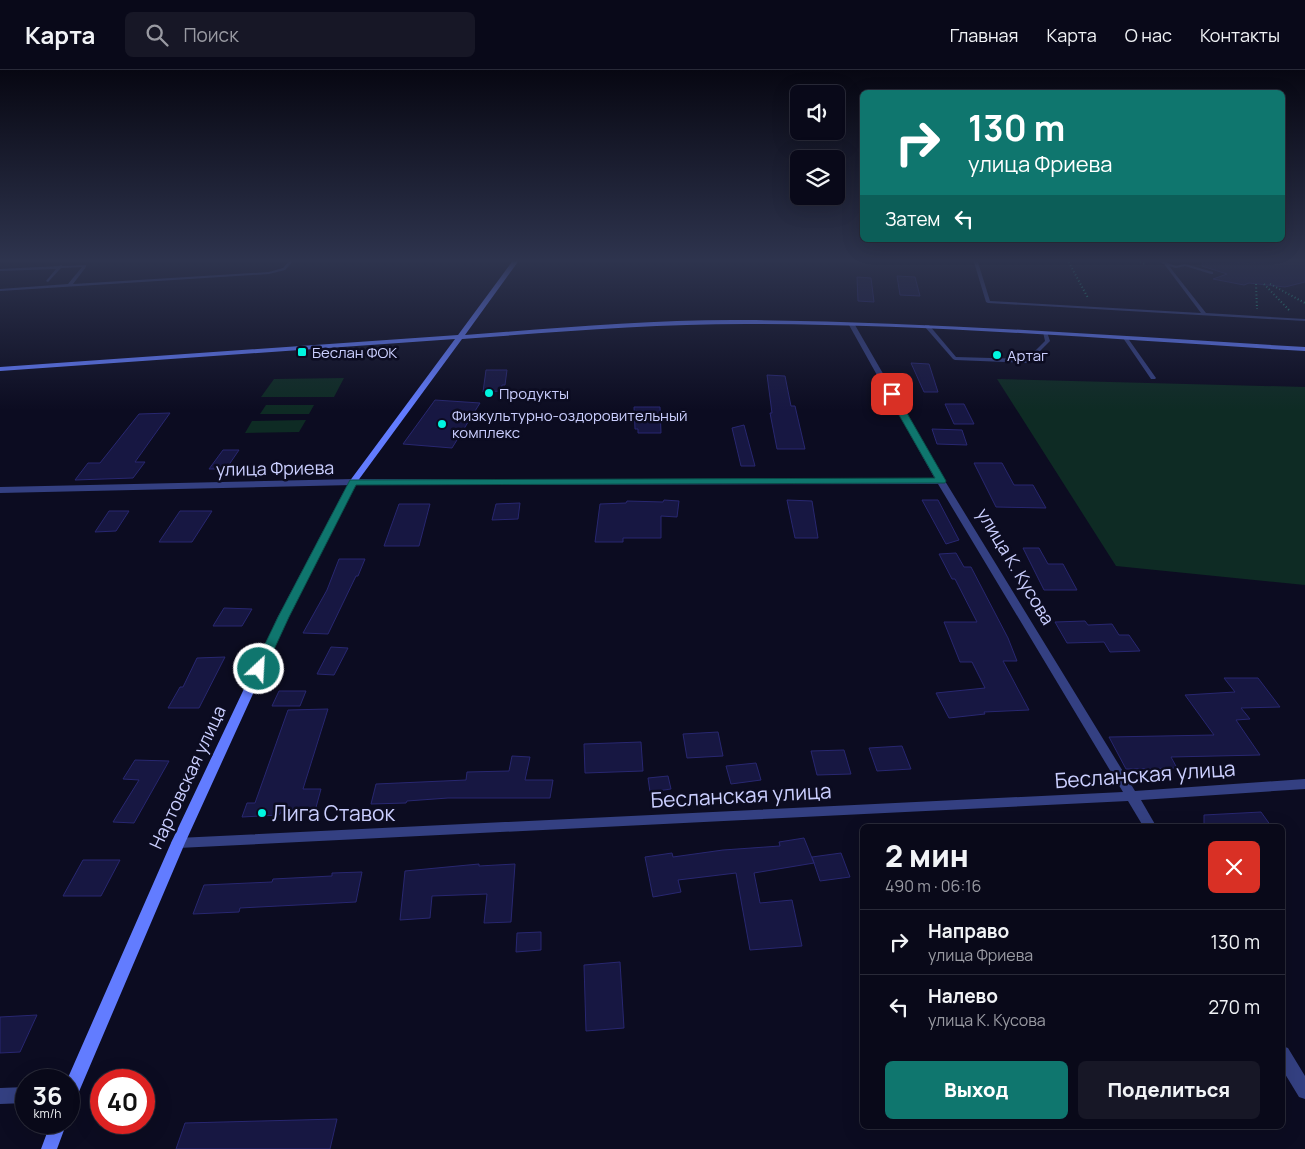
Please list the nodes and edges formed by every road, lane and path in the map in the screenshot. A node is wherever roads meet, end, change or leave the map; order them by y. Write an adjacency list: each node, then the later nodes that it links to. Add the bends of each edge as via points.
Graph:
1 (482, 309): 13 (main road, Нартовская улица)
2 (1119, 309): 6 (lane)
3 (1200, 309): 6 (lane)
4 (1258, 309): 7 (path)
5 (1289, 309): 8 (path)
6 (1204, 314): 7 (lane)
7 (1258, 317): 8 (lane)
8 (1299, 320): 9 (lane)
9 (1305, 320)
10 (852, 325): 11 (main road); 13 (main road, via 645,324); 18 (street, улица К. Кусова)
11 (927, 326): 12 (main road); 12 (lane, via 955,358 1028,361 1048,341)
12 (1044, 334): 14 (main road)
13 (462, 337): 16 (main road); 19 (main road, Нартовская улица)
14 (1125, 338): 15 (main road); 17 (lane)
15 (1305, 349)
16 (0, 368)
17 (1153, 378)
18 (941, 481): 19 (street, улица Фриева); 22 (street, улица К. Кусова)
19 (353, 482): 20 (street, улица Фриева); 24 (main road, Нартовская улица, via 283,617)
20 (0, 490)
21 (1305, 784): 22 (street, Бесланская улица)
22 (1132, 796): 23 (street, улица К. Кусова); 24 (street, Бесланская улица)
23 (1149, 824)
24 (178, 843): 26 (main road, Нартовская улица)
25 (1285, 1058): 27 (street)
26 (80, 1069)
27 (1305, 1091)
28 (15, 1095): 29 (street)
29 (0, 1096)
30 (54, 1134): 31 (main road)
31 (49, 1149)

